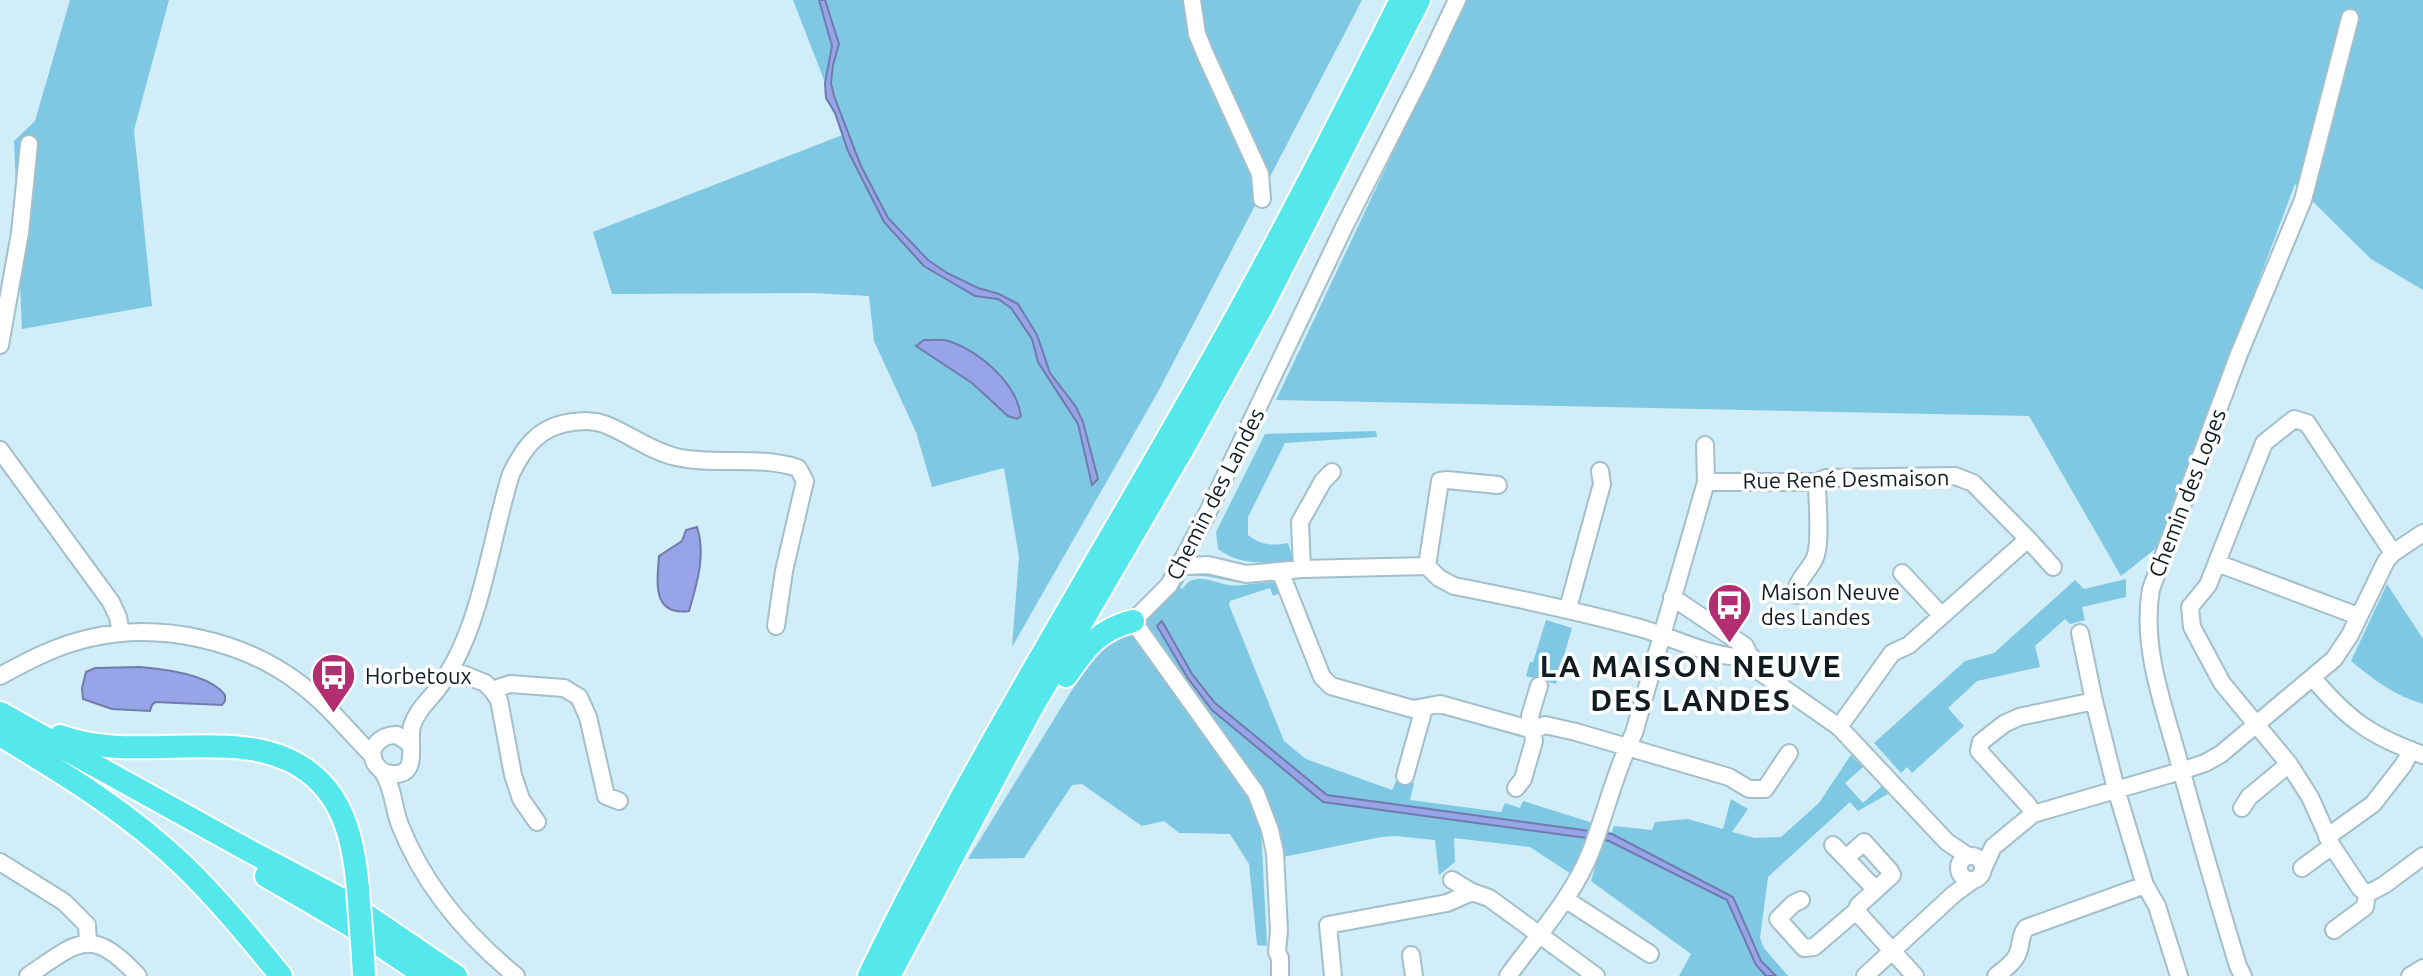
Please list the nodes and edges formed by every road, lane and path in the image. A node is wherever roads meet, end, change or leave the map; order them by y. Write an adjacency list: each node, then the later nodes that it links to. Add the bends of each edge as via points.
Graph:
1 (1192, 0): 7 (street, via 1197,34 1260,174)
2 (1401, 0): 103 (highway, via 1251,290 1011,707)
3 (1419, 0): 58 (highway, via 1236,354)
4 (1457, 0): 18 (street, Chemin des Landes)
5 (2350, 18): 63 (street, Chemin des Loges, via 2303,200 2151,589 2148,622 2154,670)
6 (29, 144): 8 (street)
7 (1262, 199)
8 (0, 345)
9 (1705, 445): 13 (street)
10 (0, 450): 35 (street, via 111,602)
11 (1600, 471): 30 (street, via 1602,484)
12 (1332, 472): 25 (street, via 1300,522)
13 (1706, 482): 14 (street, Rue René Desmaison); 29 (street)
14 (1817, 482): 17 (street, Rue René Desmaison, via 1965,478); 28 (street, via 1817,552)
15 (1498, 485): 23 (street, via 1440,481)
16 (2423, 533): 19 (street)
17 (2028, 539): 24 (street, Rue René Desmaison); 31 (street)
18 (1189, 547): 20 (street, Chemin des Landes); 22 (street)
19 (2393, 553): 21 (street, via 2307,423 2294,419 2264,443); 32 (street)
20 (1181, 563): 22 (street); 33 (street, Chemin des Landes, via 1169,585)
21 (2217, 563): 32 (street); 49 (street, via 2190,607 2192,627 2222,683)
22 (1208, 565): 26 (street, via 1246,574)
23 (1427, 566): 25 (street); 30 (street, via 1454,586)
24 (2053, 567)
25 (1302, 569): 26 (street)
26 (1280, 571): 46 (street, via 1322,677 1331,686)
27 (1902, 573): 31 (street)
28 (1796, 595)
29 (1672, 597): 37 (street); 38 (street, via 1745,646)
30 (1568, 608): 37 (street)
31 (1942, 616): 51 (street, via 1892,653)
32 (2358, 616): 41 (street, via 2334,659)
33 (1133, 621): 58 (highway, via 1105,631 1080,654 1024,740); 105 (street, via 1260,802 1275,853)
34 (776, 626): 39 (street, via 805,481 798,468 779,462 676,457 602,423 560,424 530,441 511,474 475,611)
35 (121, 633): 40 (street, via 62,646); 54 (street, via 176,635 257,658 299,683)
36 (2080, 633): 44 (street)
37 (1662, 634): 38 (street, via 1735,658); 57 (street)
38 (1752, 657): 51 (street, via 1756,669)
39 (450, 669): 43 (street); 48 (street)
40 (0, 676)
41 (2313, 678): 49 (street); 59 (street, via 2360,727)
42 (1539, 686): 52 (street, via 1530,716)
43 (492, 690): 69 (street, via 510,684 564,688 579,697 606,796); 73 (street, via 499,700 521,799)
44 (2094, 701): 68 (street); 72 (street, via 2019,717 1981,742 1979,751)
45 (0, 704): 95 (highway, bridge, via 55,734 88,743 141,749 252,749 298,764 325,788 344,817 353,847)
46 (1424, 708): 52 (street, via 1440,704); 66 (street)
47 (0, 713): 101 (highway, via 350,904)
48 (417, 713): 55 (street); 56 (street)
49 (2256, 724): 62 (street); 63 (street, via 2221,754)
50 (0, 726): 100 (highway, via 280,884)
51 (1839, 727): 79 (street)
52 (1533, 730): 57 (street, via 1545,725); 67 (street, via 1523,779)
53 (0, 735): 99 (highway, via 77,781 161,845)
54 (353, 735): 55 (street); 61 (street)
55 (384, 736): 56 (street, via 397,735); 61 (street)
56 (410, 744): 65 (street, via 412,759)
57 (1627, 747): 60 (street, via 1729,777 1749,789 1765,789); 86 (street, via 1591,852)
58 (1008, 752): 104 (highway)
59 (2417, 752): 74 (street, via 2373,804)
60 (1789, 753)
61 (373, 756): 64 (street)
62 (2289, 764): 71 (street); 74 (street)
63 (2181, 771): 68 (street); 114 (street, Chemin des Loges)
64 (383, 772): 65 (street); 70 (street)
65 (403, 772): 70 (street)
66 (1405, 776)
67 (1516, 788)
68 (2116, 789): 72 (street); 82 (street)
69 (619, 801)
70 (396, 803): 102 (street, via 401,826 435,891 480,945)
71 (2242, 808)
72 (2033, 814): 79 (street)
73 (537, 822)
74 (2329, 842): 80 (street); 85 (street)
75 (1833, 845): 77 (street)
76 (2423, 856): 85 (street)
77 (1846, 858): 83 (street); 83 (street, via 1864,842 1892,875)
78 (0, 862): 91 (street, via 64,902 87,925)
79 (1969, 867): 92 (street, via 1954,894)
80 (2302, 868)
81 (1452, 880): 84 (street)
82 (2145, 885): 112 (street, via 2026,928 2019,953); 113 (street)
83 (1876, 890): 88 (street)
84 (1472, 892): 90 (street, via 1489,898); 106 (street, via 1447,903 1328,925)
85 (2367, 894): 89 (street, via 2365,907)
86 (1565, 899): 90 (street); 93 (street)
87 (1801, 900): 88 (street, via 1778,919 1804,948 1814,947)
88 (1856, 911): 92 (street)
89 (2334, 930)
90 (1538, 934): 108 (street); 109 (street)
91 (88, 943): 97 (street, via 68,949); 98 (street, via 108,948)
92 (1892, 951): 110 (street); 111 (street)
93 (1650, 954)
94 (1411, 955): 107 (street)
95 (364, 967)
96 (2423, 968): 115 (street)
97 (28, 976)
98 (138, 976)
99 (281, 976)
100 (426, 976)
101 (456, 976)
102 (516, 976)
103 (869, 976)
104 (889, 976)
105 (1280, 976)
106 (1333, 976)
107 (1414, 976)
108 (1508, 976)
109 (1596, 976)
110 (1865, 976)
111 (1915, 976)
112 (1996, 976)
113 (2179, 976)
114 (2243, 976)
115 (2410, 976)

